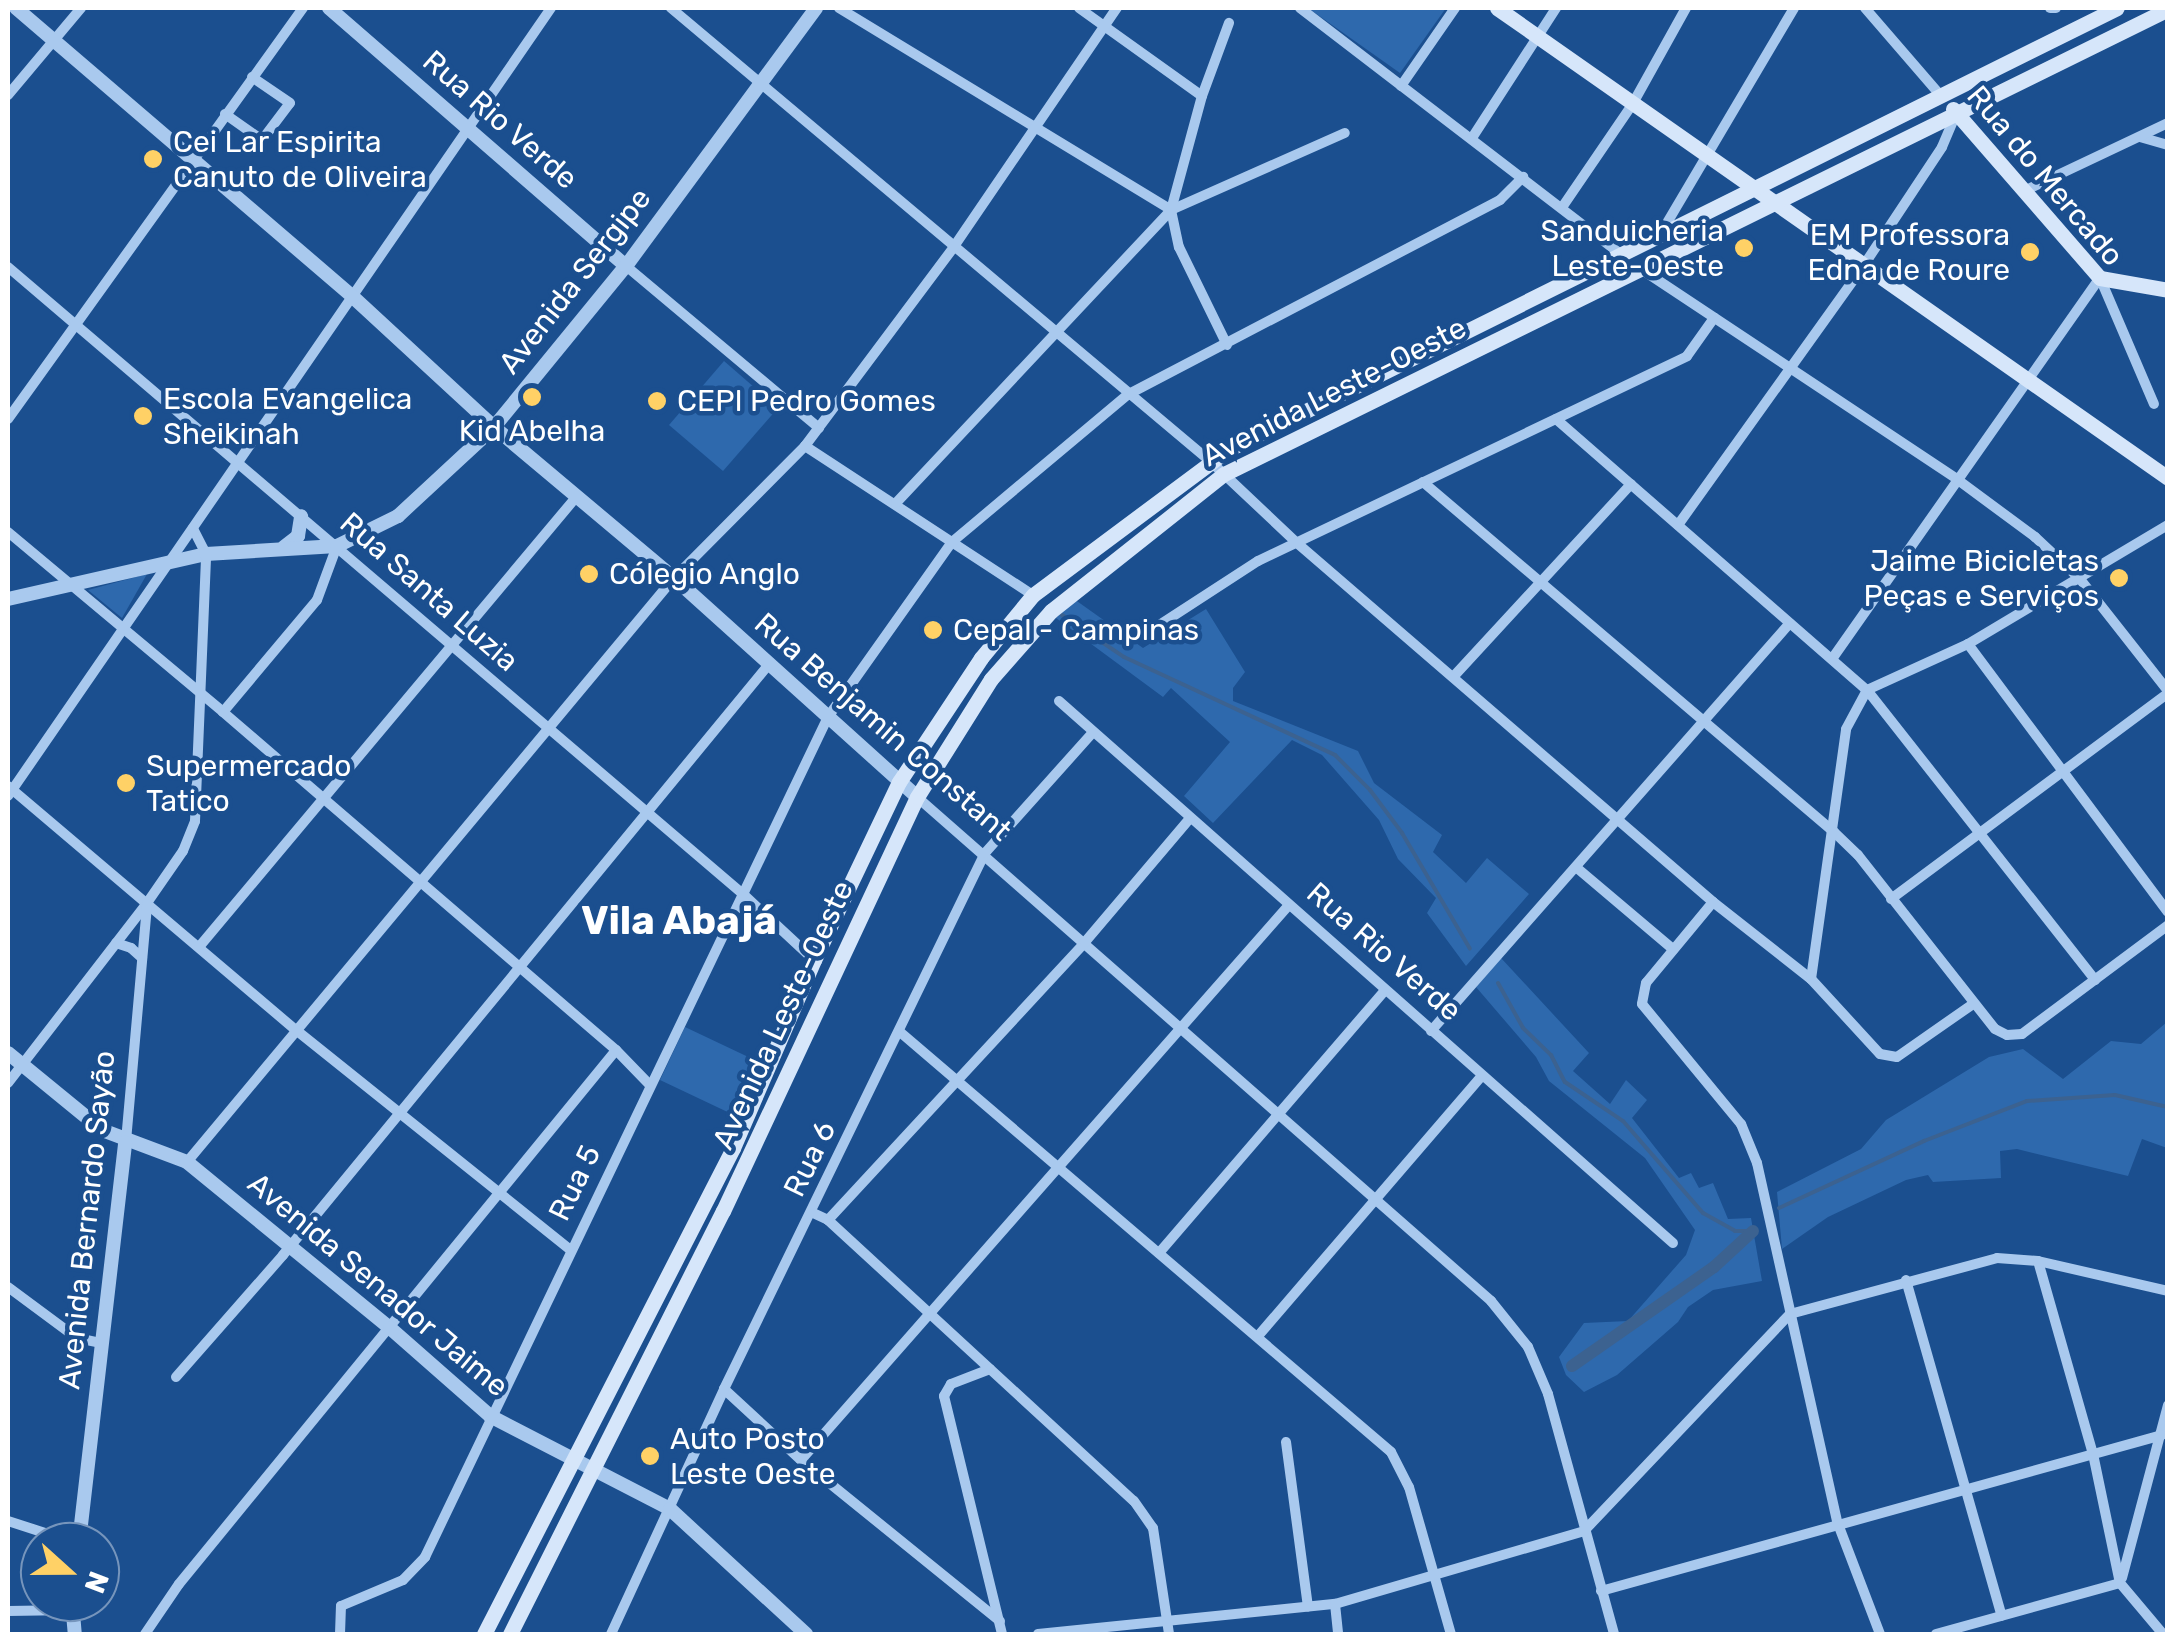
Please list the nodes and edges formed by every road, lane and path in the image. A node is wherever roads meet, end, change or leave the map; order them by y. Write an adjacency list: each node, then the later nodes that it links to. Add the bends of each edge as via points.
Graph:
1 (16, 8): 23 (street, Rua Benjamin Constant)
2 (81, 8): 23 (street)
3 (302, 8): 24 (street)
4 (329, 8): 35 (street, Rua Rio Verde)
5 (551, 8): 35 (street)
6 (671, 8): 25 (street)
7 (816, 8): 25 (street, Avenida Sergipe)
8 (839, 8): 34 (street)
9 (1079, 8): 21 (street)
10 (1118, 8): 21 (street)
11 (1300, 8): 26 (street)
12 (1456, 8): 26 (street)
13 (1497, 8): 22 (main road)
14 (1556, 8): 22 (street)
15 (1686, 8): 30 (street)
16 (1794, 8): 40 (street)
17 (1865, 8): 27 (street)
18 (2117, 8): 27 (main road, Avenida Leste-Oeste)
19 (2168, 9): 31 (main road, Avenida Leste-Oeste)
20 (1229, 23): 29 (street)
21 (1104, 26): 29 (street); 34 (street)
22 (1538, 37): 30 (main road); 38 (street)
23 (54, 40): 28 (street); 41 (street, Rua Benjamin Constant)
24 (252, 77): 32 (street); 32 (street, via 290,103 262,140)
25 (760, 83): 49 (street); 52 (street, Avenida Sergipe)
26 (1401, 86): 38 (street)
27 (1940, 94): 31 (main road, Rua do Mercado); 43 (main road, Avenida Leste-Oeste)
28 (8, 95)
29 (1202, 96): 47 (street)
30 (1632, 105): 40 (main road); 46 (street)
31 (1956, 113): 44 (main road, Rua do Mercado); 45 (main road, Avenida Leste-Oeste); 51 (street, via 1942,147)
32 (225, 114): 41 (street)
33 (2168, 123): 37 (street)
34 (1036, 128): 47 (street); 49 (street)
35 (468, 130): 52 (street, Rua Rio Verde); 57 (street)
36 (1344, 133): 47 (street)
37 (2139, 137): 39 (street); 44 (street)
38 (1472, 138): 42 (street)
39 (2168, 145)
40 (1706, 156): 43 (main road); 48 (street)
41 (191, 161): 57 (street, Rua Benjamin Constant); 59 (street)
42 (1523, 177): 46 (street); 61 (street, Rua 5, via 1500,200)
43 (1752, 187): 45 (main road); 48 (main road, Avenida Leste-Oeste)
44 (2024, 191): 55 (main road, Rua do Mercado)
45 (1777, 205): 51 (main road); 54 (main road, Avenida Leste-Oeste)
46 (1562, 206): 50 (street)
47 (1171, 210): 60 (street); 61 (street, via 1179,247)
48 (1660, 234): 50 (main road, Avenida Leste-Oeste)
49 (953, 248): 60 (street); 69 (street)
50 (1620, 254): 71 (main road, Avenida Leste-Oeste)
51 (1864, 264): 62 (street); 63 (main road)
52 (626, 266): 68 (street, Avenida Sergipe); 69 (street, Rua Rio Verde)
53 (8, 267): 59 (street, Rua Santa Luzia)
54 (1642, 269): 58 (street); 73 (main road, Avenida Leste-Oeste)
55 (2100, 278): 56 (main road); 63 (street); 65 (street, Rua do Mercado)
56 (2168, 290)
57 (353, 297): 68 (street, Rua Benjamin Constant); 72 (street)
58 (1714, 318): 62 (street); 66 (street, via 1687,356)
59 (76, 326): 67 (street); 72 (street, Rua Santa Luzia)
60 (1054, 334): 64 (street); 79 (street)
61 (1226, 345): 64 (street, Rua 5)
62 (1790, 368): 75 (street); 82 (street)
63 (2029, 378): 74 (main road); 75 (street)
64 (1127, 396): 71 (street); 85 (street, Rua 5)
65 (2154, 404)
66 (1556, 418): 76 (street); 77 (street)
67 (8, 419)
68 (494, 427): 78 (street, Rua Benjamin Constant); 87 (street, Avenida Sergipe, via 398,516)
69 (819, 428): 70 (street)
70 (805, 446): 79 (street); 91 (street)
71 (1210, 462): 73 (street); 95 (main road, Avenida Leste-Oeste)
72 (238, 464): 80 (street, Rua Santa Luzia); 83 (street)
73 (1224, 474): 86 (street); 117 (main road, Avenida Leste-Oeste, via 1051,611 991,679)
74 (2168, 478)
75 (1958, 480): 92 (street); 102 (street)
76 (1423, 482): 86 (street); 93 (street)
77 (1630, 484): 82 (street); 93 (street)
78 (577, 496): 91 (street, Rua Benjamin Constant); 101 (street)
79 (896, 503): 85 (street)
80 (301, 516): 87 (street, Rua Santa Luzia); 88 (street, via 298,536)
81 (2168, 525): 92 (street)
82 (1678, 526): 97 (street)
83 (193, 528): 89 (street); 90 (street)
84 (8, 532): 94 (street)
85 (952, 542): 95 (street); 110 (street, Rua 5)
86 (1297, 543): 99 (street); 104 (street)
87 (337, 546): 88 (street); 101 (street, Rua Santa Luzia); 109 (street, via 317,600)
88 (284, 547): 89 (street)
89 (206, 554): 90 (street); 106 (street)
90 (170, 562): 94 (street); 98 (street)
91 (674, 578): 103 (street, Rua Benjamin Constant); 112 (street)
92 (2080, 578): 100 (street); 107 (street)
93 (1540, 582): 104 (street); 111 (street)
94 (71, 584): 96 (street); 98 (street)
95 (1034, 596): 115 (main road, Avenida Leste-Oeste, via 981,658)
96 (8, 599)
97 (1790, 623): 102 (street); 111 (street)
98 (122, 629): 106 (street); 116 (street)
99 (1144, 635)
100 (1968, 644): 105 (street); 114 (street)
101 (452, 645): 112 (street, Rua Santa Luzia); 118 (street)
102 (1832, 660): 105 (street)
103 (770, 663): 110 (street, Rua Benjamin Constant); 119 (street)
104 (1454, 676): 121 (street)
105 (1867, 690): 122 (street, via 1846,729); 123 (street)
106 (200, 692): 109 (street); 130 (street, via 195,821)
107 (2168, 692): 114 (street)
108 (1058, 701): 113 (street, Rua Rio Verde)
109 (223, 712): 118 (street)
110 (828, 717): 115 (street, Rua Benjamin Constant); 127 (street, Rua 5)
111 (1705, 721): 121 (street); 122 (street)
112 (549, 728): 119 (street, Rua Santa Luzia); 126 (street)
113 (1093, 732): 120 (street, Rua Rio Verde); 124 (street, Rua 6)
114 (2062, 771): 123 (street); 132 (street)
115 (899, 782): 117 (street, Rua Benjamin Constant); 139 (main road, Avenida Leste-Oeste)
116 (9, 790): 130 (street)
117 (917, 796): 124 (street, Rua Benjamin Constant); 188 (main road, Avenida Leste-Oeste)
118 (322, 798): 126 (street); 136 (street)
119 (648, 812): 127 (street, Rua Santa Luzia); 140 (street)
120 (1190, 818): 131 (street, Rua Rio Verde); 134 (street)
121 (1621, 819): 125 (street); 129 (street)
122 (1834, 832): 128 (street); 141 (street)
123 (1980, 833): 128 (street); 142 (street)
124 (985, 853): 134 (street, Rua Benjamin Constant); 148 (street, Rua 6)
125 (1577, 868): 137 (street); 147 (street)
126 (420, 884): 140 (street); 146 (street)
127 (744, 894): 139 (street, Rua Santa Luzia); 155 (street, Rua 5)
128 (1891, 899): 144 (street)
129 (1713, 902): 137 (street); 141 (street)
130 (147, 903): 135 (street); 136 (street); 138 (street, Avenida Bernardo Sayão)
131 (1289, 905): 143 (street, Rua Rio Verde); 145 (street)
132 (2168, 912)
133 (2168, 924): 142 (street)
134 (1084, 942): 145 (street, Rua Benjamin Constant); 153 (street)
135 (116, 943): 138 (street); 151 (street)
136 (199, 947): 146 (street)
137 (1673, 949): 174 (street, via 1646,984 1642,1004 1742,1124)
138 (142, 958): 158 (street, Avenida Bernardo Sayão)
139 (814, 960): 186 (main road, Avenida Leste-Oeste, via 733,1148)
140 (519, 968): 149 (street); 156 (street)
141 (1811, 978): 144 (street, via 1880,1054 1897,1057)
142 (2095, 980): 144 (street, via 2022,1034 1995,1029)
143 (1386, 990): 147 (street, Rua Rio Verde); 157 (street)
144 (1973, 1004)
145 (1179, 1026): 157 (street, Rua Benjamin Constant); 160 (street)
146 (296, 1030): 156 (street); 159 (street)
147 (1431, 1030): 152 (street, Rua Rio Verde)
148 (900, 1032): 153 (street); 163 (street, Rua 6)
149 (616, 1050): 155 (street); 161 (street)
150 (8, 1052): 151 (street, Avenida Senador Jaime)
151 (22, 1064): 154 (street); 158 (street, Avenida Senador Jaime)
152 (1482, 1076): 162 (street); 165 (street, Rua Rio Verde)
153 (957, 1080): 160 (street); 164 (street)
154 (8, 1083)
155 (649, 1084): 167 (street, Rua 5)
156 (398, 1114): 161 (street); 166 (street)
157 (1279, 1114): 162 (street, Rua Benjamin Constant); 168 (street)
158 (126, 1143): 159 (street, Avenida Senador Jaime); 177 (street, Avenida Bernardo Sayão)
159 (187, 1162): 166 (street, Avenida Senador Jaime)
160 (1057, 1166): 168 (street); 173 (street)
161 (500, 1194): 167 (street); 175 (street)
162 (1376, 1200): 176 (street); 193 (street, Rua Benjamin Constant, via 1490,1301 1528,1347 1548,1394)
163 (811, 1212): 164 (street); 180 (street, Rua 6)
164 (828, 1220): 173 (street)
165 (1672, 1244)
166 (290, 1246): 175 (street, Avenida Senador Jaime); 179 (street)
167 (571, 1250): 182 (street, Rua 5)
168 (1159, 1253): 176 (street)
169 (2038, 1261): 170 (street, via 1997,1258); 172 (street); 185 (street)
170 (1906, 1280): 174 (street); 189 (street)
171 (8, 1288): 177 (street, via 77,1338)
172 (2168, 1291)
173 (929, 1313): 178 (street); 187 (street)
174 (1790, 1314): 192 (street); 193 (street)
175 (390, 1328): 182 (street, Avenida Senador Jaime); 202 (street)
176 (1258, 1336): 194 (street, via 1391,1452 1409,1487)
177 (101, 1342): 191 (street, Avenida Bernardo Sayão)
178 (990, 1369): 200 (street, via 952,1384 944,1396); 201 (street, via 1134,1500 1153,1528)
179 (176, 1377)
180 (724, 1389): 187 (street); 190 (street, Rua 6)
181 (2168, 1405): 183 (street)
182 (490, 1416): 186 (street, Avenida Senador Jaime); 203 (street, Rua 5, via 425,1557 403,1580 341,1606)
183 (2162, 1434): 185 (street); 195 (street)
184 (1286, 1442): 198 (street)
185 (2092, 1454): 189 (street); 195 (street)
186 (573, 1456): 188 (street, Avenida Senador Jaime); 204 (main road, Avenida Leste-Oeste)
187 (801, 1460): 200 (street)
188 (593, 1468): 190 (street, Avenida Senador Jaime); 205 (main road, Avenida Leste-Oeste)
189 (1966, 1489): 192 (street); 199 (street)
190 (670, 1510): 206 (street, Rua 6); 207 (street, Avenida Senador Jaime)
191 (78, 1522)
192 (1838, 1524): 196 (street); 213 (street)
193 (1584, 1532): 194 (street); 196 (street, Rua Benjamin Constant)
194 (1434, 1572): 197 (street); 211 (street)
195 (2120, 1583): 199 (street); 215 (street)
196 (1602, 1591): 212 (street, Rua Benjamin Constant)
197 (1335, 1604): 198 (street); 210 (street)
198 (1308, 1607): 201 (street)
199 (2002, 1616): 214 (street)
200 (1000, 1621): 208 (street)
201 (1168, 1629): 209 (street)
202 (145, 1634)
203 (340, 1634)
204 (484, 1634)
205 (510, 1634)
206 (611, 1634)
207 (806, 1634)
208 (1002, 1634)
209 (1038, 1634)
210 (1338, 1634)
211 (1451, 1634)
212 (1614, 1634)
213 (1880, 1634)
214 (1936, 1634)
215 (2163, 1634)

